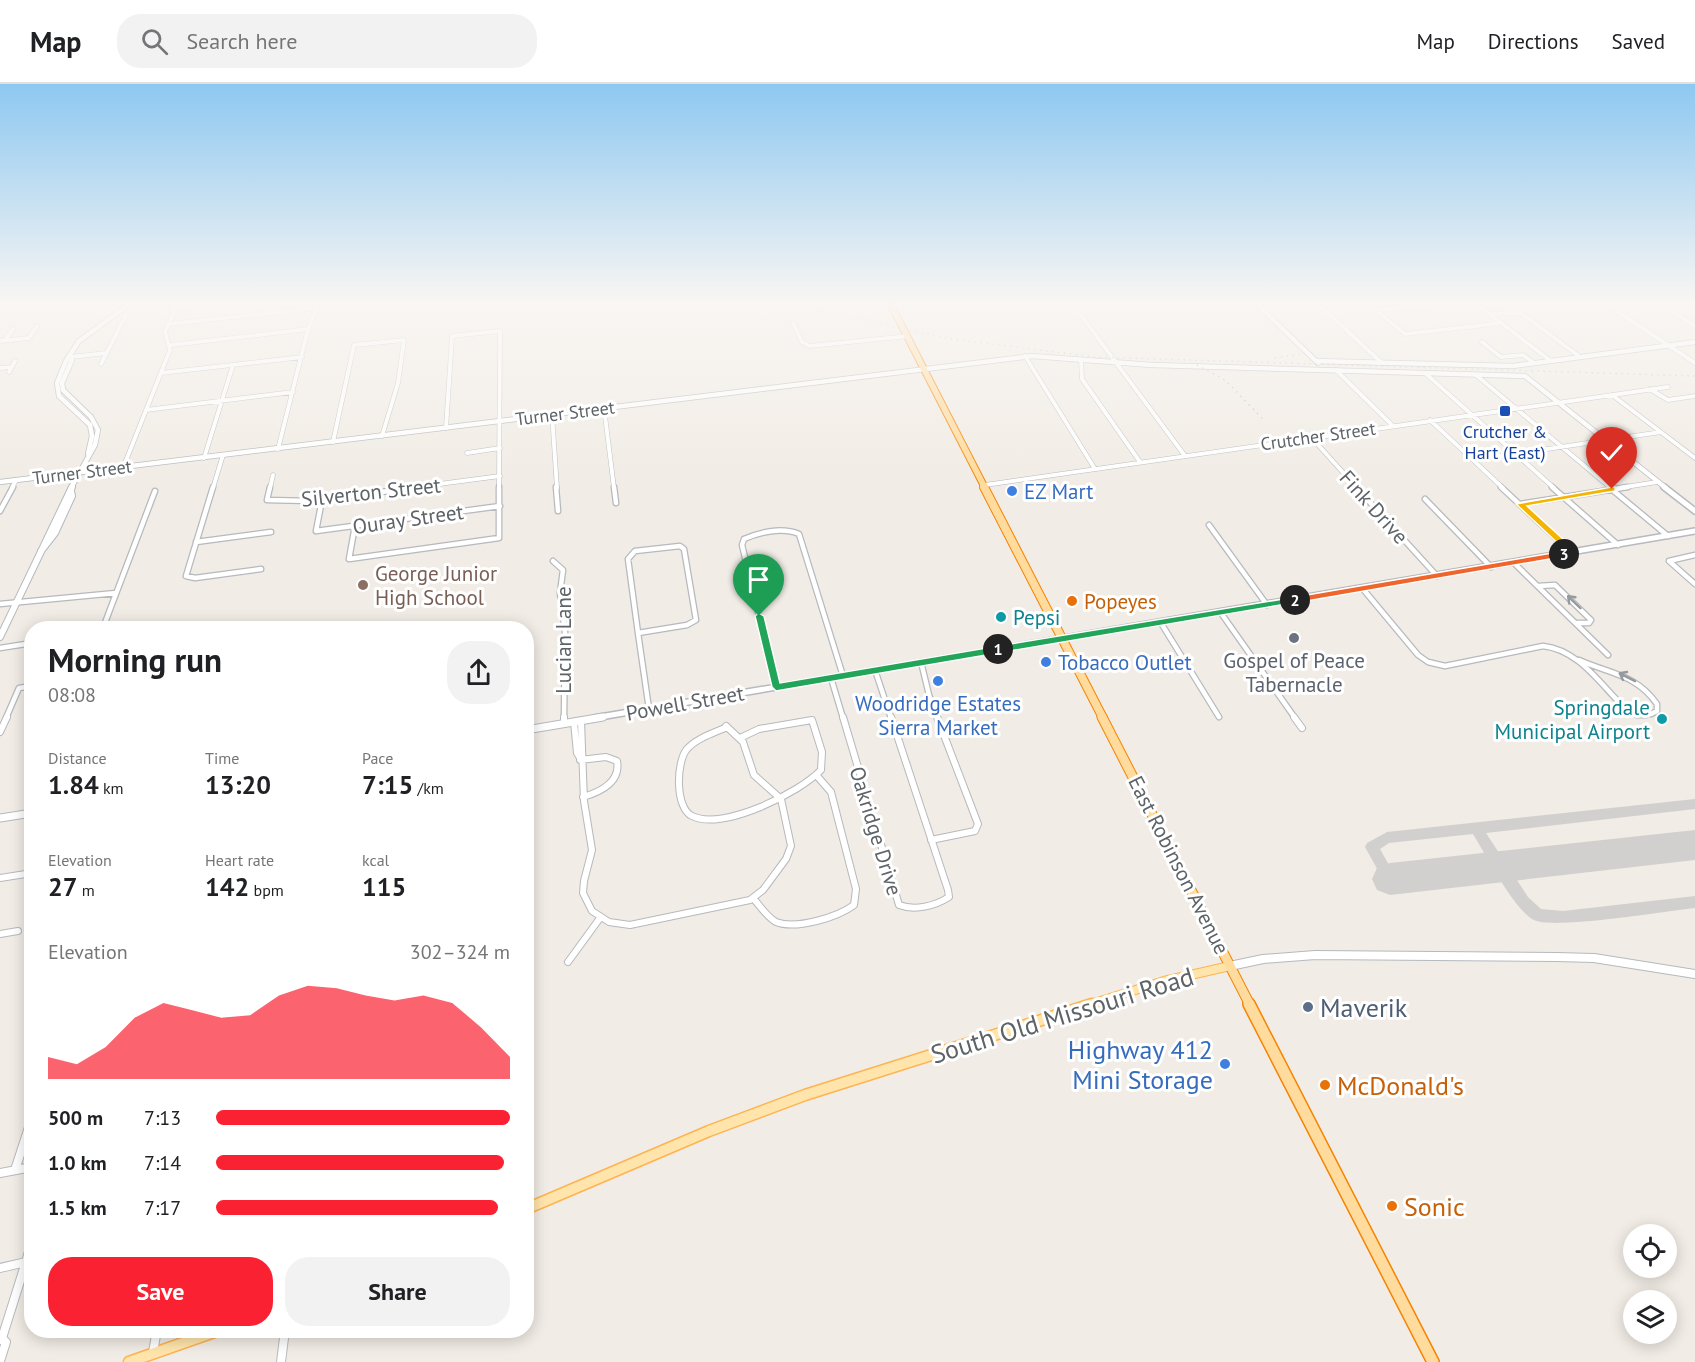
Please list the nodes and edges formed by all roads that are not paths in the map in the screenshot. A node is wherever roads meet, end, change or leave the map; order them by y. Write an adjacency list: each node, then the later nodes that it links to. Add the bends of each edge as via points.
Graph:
1 (15, 362): 22 (street)
2 (71, 363): 65 (main road, via 62,382 63,390 93,418 98,429)
3 (165, 363): 28 (street)
4 (253, 363): 21 (street)
5 (301, 363): 33 (street)
6 (350, 363): 51 (street)
7 (401, 363): 48 (street)
8 (450, 363): 46 (street)
9 (500, 363): 44 (street)
10 (921, 363): 24 (highway, East Robinson Avenue)
11 (969, 363): 24 (street, Turner Street)
12 (1029, 363): 64 (street)
13 (1081, 363): 62 (street, via 1082,379)
14 (1112, 363): 15 (street, Turner Street)
15 (1116, 363): 25 (street, Turner Street); 58 (street)
16 (1317, 363): 25 (street)
17 (1370, 363): 18 (street)
18 (1382, 363): 19 (street)
19 (1534, 363): 20 (street)
20 (1537, 363)
21 (233, 365): 28 (street); 36 (street)
22 (12, 366): 23 (street); 27 (street)
23 (0, 368)
24 (924, 368): 38 (street, Turner Street); 71 (highway, East Robinson Avenue)
25 (1323, 370): 26 (street, Turner Street)
26 (1336, 370): 29 (street, Turner Street); 45 (street)
27 (9, 372)
28 (161, 373): 40 (street)
29 (1425, 373): 30 (street, Turner Street); 42 (street)
30 (1476, 375): 37 (street, Turner Street, via 1525,376); 39 (street)
31 (1668, 387): 32 (street, Crutcher Street)
32 (1650, 389): 34 (street, Crutcher Street); 35 (street, Crutcher Street, via 1668,400)
33 (293, 392): 36 (street); 53 (street)
34 (1612, 394): 37 (street, Crutcher Street); 47 (street)
35 (1695, 396)
36 (222, 400): 40 (street); 59 (street)
37 (1558, 402): 39 (street, Crutcher Street); 50 (street)
38 (604, 408): 41 (street, Turner Street); 77 (street)
39 (1515, 408): 42 (street, Crutcher Street); 52 (street)
40 (146, 410): 63 (street)
41 (552, 414): 44 (street, Turner Street); 81 (street)
42 (1472, 414): 43 (street, Crutcher Street); 56 (street)
43 (1430, 420): 45 (street, Crutcher Street); 61 (street)
44 (500, 421): 46 (street, Turner Street); 54 (street)
45 (1392, 425): 49 (street, Crutcher Street)
46 (446, 428): 48 (street, Turner Street)
47 (1661, 432): 50 (street); 60 (street)
48 (382, 435): 51 (street, Turner Street)
49 (1311, 437): 58 (street, Crutcher Street); 96 (street, Fink Drive)
50 (1606, 440): 52 (street); 70 (street)
51 (333, 442): 53 (street, Turner Street)
52 (1561, 447): 56 (street); 72 (street)
53 (279, 448): 57 (street, Turner Street)
54 (500, 448): 55 (street); 67 (street)
55 (466, 453)
56 (1516, 453): 61 (street); 74 (street)
57 (223, 455): 59 (street, Turner Street); 88 (street)
58 (1185, 456): 62 (street, Crutcher Street)
59 (204, 458): 63 (street, Turner Street)
60 (1695, 458)
61 (1473, 460): 78 (street)
62 (1140, 462): 64 (street, Crutcher Street)
63 (123, 468): 65 (street, Turner Street)
64 (1095, 469): 71 (street, Crutcher Street)
65 (79, 473): 68 (street, Turner Street); 101 (main road, via 62,517)
66 (273, 475): 76 (street, Silverton Street, via 267,500)
67 (500, 476): 76 (street, Silverton Street); 79 (street)
68 (16, 480): 69 (street, Turner Street); 80 (street)
69 (0, 482)
70 (1658, 482): 72 (street); 82 (street)
71 (985, 485): 110 (highway, East Robinson Avenue)
72 (1612, 489): 74 (street); 87 (street)
73 (155, 491): 100 (street)
74 (1565, 497): 78 (street); 89 (street)
75 (1425, 499): 94 (street)
76 (322, 500): 84 (street, Ouray Street, via 316,531)
77 (616, 503)
78 (1520, 504): 90 (street)
79 (500, 506): 84 (street, Ouray Street); 84 (street, via 500,538 349,559)
80 (0, 511)
81 (558, 511)
82 (1695, 512)
83 (1209, 525): 103 (street)
84 (355, 526)
85 (1695, 531): 87 (street, Powell Street)
86 (270, 532): 88 (street)
87 (1668, 536): 89 (street, Powell Street)
88 (196, 542): 95 (street, via 187,578)
89 (1618, 545): 90 (street, Powell Street)
90 (1572, 552): 93 (street, Powell Street)
91 (1695, 555): 97 (street, via 1670,559)
92 (553, 561): 124 (street, Lucian Lane, via 563,570 560,592 565,632)
93 (1514, 563): 94 (street, Powell Street); 98 (street)
94 (1491, 567): 96 (street, Powell Street)
95 (261, 569)
96 (1437, 576): 99 (street, Powell Street)
97 (1695, 584)
98 (1538, 586): 106 (street); 106 (street, one-way to 98, via 1591,620 1555,585)
99 (1363, 589): 103 (street, Powell Street); 114 (street, via 1418,655 1432,664 1449,665 1547,645 1561,648)
100 (116, 593): 101 (street); 105 (street)
101 (16, 603): 102 (street); 109 (main road)
102 (0, 604)
103 (1267, 605): 104 (street, Powell Street)
104 (1221, 613): 107 (street, Powell Street); 125 (street)
105 (106, 621)
106 (1575, 622): 113 (street)
107 (1161, 623): 110 (street, Powell Street); 122 (street)
108 (638, 633): 108 (street, via 628,558 631,553 651,548 680,546 684,549 694,622); 121 (street)
109 (0, 637)
110 (1064, 639): 115 (street, Powell Street); 143 (highway, East Robinson Avenue)
111 (24, 644): 112 (street)
112 (0, 648)
113 (1608, 655)
114 (1575, 658): 114 (street, one-way to 114, via 1627,710 1637,715 1657,711 1657,704 1635,681)
115 (921, 662): 116 (street, Powell Street); 135 (street, via 929,695 978,824 975,831)
116 (875, 670): 117 (street, Powell Street); 135 (street)
117 (843, 676): 118 (street, Powell Street); 120 (street, via 799,534 790,531 751,536 742,545)
118 (831, 678): 120 (street, Powell Street); 135 (street, Oakridge Drive, via 898,905 909,909 947,900 949,894)
119 (24, 687): 127 (street, via 19,688)
120 (776, 687): 121 (street, Powell Street)
121 (649, 709): 123 (street, Powell Street)
122 (1219, 717)
123 (578, 721): 124 (street, Powell Street); 129 (street)
124 (564, 723): 126 (street, Powell Street)
125 (1302, 728)
126 (534, 729)
127 (0, 732)
128 (740, 738): 130 (street, via 759,729 812,720 822,761); 131 (street, via 754,775); 131 (street, via 727,726 693,743 684,752 679,768 685,811 700,819 730,818)
129 (580, 760): 132 (street); 132 (street, via 610,758 617,761 619,768 604,789)
130 (817, 776): 131 (street); 138 (street, via 831,792 856,889 854,905 840,914 790,925 771,918)
131 (779, 796): 138 (street, via 790,851)
132 (583, 797): 139 (street, via 592,848 583,892 588,907)
133 (24, 814): 134 (street)
134 (0, 818)
135 (931, 840)
136 (24, 874): 137 (street)
137 (0, 878)
138 (753, 898): 139 (street, via 630,925)
139 (600, 918): 142 (street)
140 (18, 931): 141 (street)
141 (0, 934)
142 (568, 962)
143 (1230, 966): 144 (main road, South Old Missouri Road, via 1315,955 1556,957); 149 (main road, South Old Missouri Road, via 1164,981 805,1095); 161 (highway, East Robinson Avenue)
144 (1695, 974)
145 (24, 1142): 147 (street)
146 (24, 1168): 147 (street)
147 (15, 1170): 148 (street)
148 (0, 1173)
149 (534, 1206)
150 (24, 1262): 151 (street)
151 (0, 1268)
152 (24, 1278): 156 (street)
153 (156, 1338): 157 (street)
154 (198, 1338): 157 (main road)
155 (284, 1338): 160 (street)
156 (1, 1339): 158 (street, via 6,1342)
157 (153, 1354): 159 (main road)
158 (0, 1361)
159 (129, 1362)
160 (281, 1362)
161 (1432, 1362)

